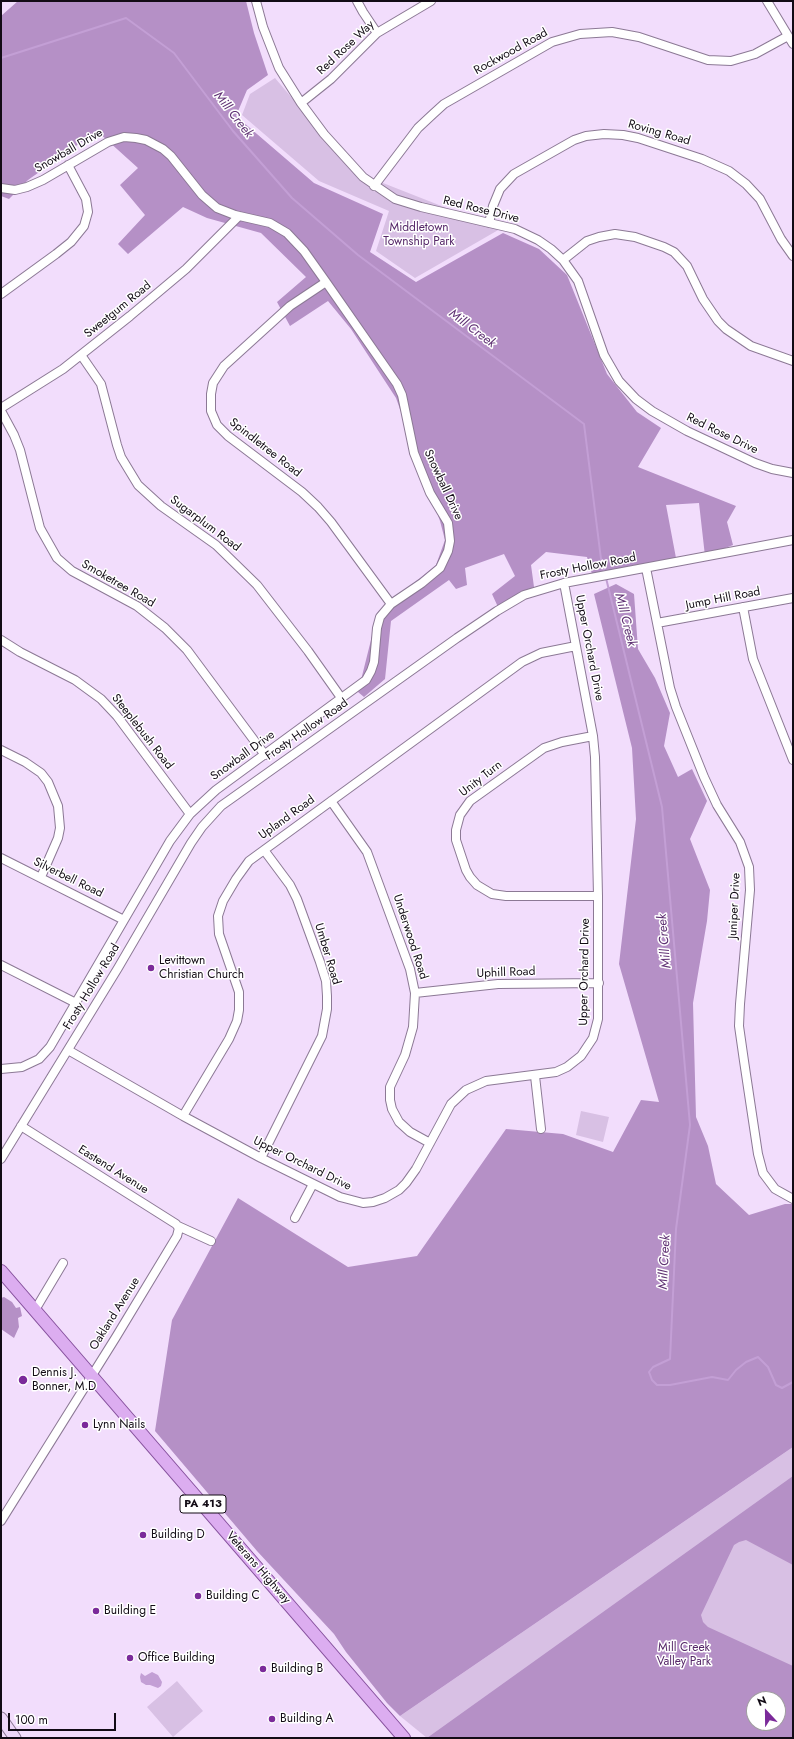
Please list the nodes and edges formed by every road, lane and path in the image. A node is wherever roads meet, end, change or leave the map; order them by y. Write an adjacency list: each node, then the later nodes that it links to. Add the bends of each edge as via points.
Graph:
1 (256, 1): 8 (street, Red Rose Drive, via 270,48)
2 (357, 1): 5 (street)
3 (431, 1): 5 (street, Red Rose Way)
4 (767, 1): 6 (street)
5 (378, 33): 8 (street, Red Rose Way, via 331,79)
6 (788, 36): 7 (street); 10 (street, Rockwood Road, via 755,54 731,61 708,60 639,37 612,32 580,34 552,42 444,104 414,133)
7 (793, 44)
8 (301, 103): 10 (street, Red Rose Drive, via 324,134)
9 (68, 165): 11 (street, Snowball Drive, via 27,187 15,190); 12 (street, Snowball Drive, via 116,139 124,137 146,140 171,156 209,203); 17 (street, via 86,199 88,212 84,226 71,242)
10 (374, 186): 13 (street, Red Rose Drive, via 395,199)
11 (1, 188)
12 (239, 216): 16 (street, Snowball Drive, via 270,224 287,233 304,251); 18 (street, Sweetgum Road, via 186,269)
13 (489, 223): 14 (street, Roving Road, via 500,189 514,174 574,140 604,134 623,135 702,159 729,171 760,199); 15 (street, Red Rose Drive, via 524,233 547,246)
14 (793, 256)
15 (563, 260): 19 (street, via 587,241 615,234 635,236 664,247 674,252 687,266 702,299 726,329 751,346); 22 (street, Red Rose Drive, via 578,281 604,355 619,381 636,400 687,431 755,463)
16 (326, 282): 27 (street, Snowball Drive, via 397,384 402,395 409,434 419,468 450,530 448,551 440,568); 27 (street, Spindletree Road, via 290,306 224,366 213,383 212,411 217,425 228,436 318,507)
17 (1, 294)
18 (81, 355): 20 (street, Sweetgum Road); 32 (street, Sugarplum Road, via 101,384 121,457 138,485 161,506 216,545 241,568 270,599)
19 (793, 362)
20 (1, 408)
21 (1, 411): 35 (street, Smoketree Road, via 20,450 40,528 57,558 72,571 137,606 165,628 187,650)
22 (793, 473)
23 (793, 540): 24 (street, Frosty Hollow Road)
24 (646, 568): 25 (street, Frosty Hollow Road); 29 (street, Juniper Drive)
25 (564, 582): 31 (street, Upper Orchard Drive); 48 (street, Frosty Hollow Road, via 524,595 497,611 221,806 191,843)
26 (793, 598): 28 (street, Jump Hill Road)
27 (391, 604): 32 (street, Snowball Drive, via 380,617 371,671 366,680)
28 (743, 607): 29 (street, Jump Hill Road); 36 (street, via 753,659)
29 (657, 624): 58 (street, Juniper Drive, via 676,707 709,789 740,842 749,867 750,890 739,1026 763,1173 775,1189)
30 (1, 640): 38 (street, Steeplebush Road, via 75,680 101,699 117,716)
31 (576, 646): 33 (street, Upper Orchard Drive); 37 (street, Upland Road, via 541,653 522,662)
32 (342, 699): 35 (street, Snowball Drive)
33 (593, 736): 42 (street, Upper Orchard Drive); 42 (street, Unity Turn, via 544,748 470,801 460,815 456,840 470,877 477,886 492,894)
34 (1, 750): 41 (street, via 40,773 52,790 58,806 58,838)
35 (265, 755): 38 (street, Snowball Drive, via 216,790)
36 (793, 760)
37 (331, 800): 39 (street, Upland Road); 46 (street, Underwood Road, via 370,859 410,969)
38 (190, 814): 43 (street, Snowball Drive, via 170,842)
39 (264, 850): 51 (street, Upland Road, via 249,861 240,872 220,909 219,934 239,992 239,1010 228,1039); 55 (street, Umber Road, via 297,899 326,982 327,1009 322,1036)
40 (1, 858): 41 (street, Silverbell Road)
41 (41, 877): 43 (street, Silverbell Road)
42 (598, 896): 45 (street, Upper Orchard Drive)
43 (124, 920): 47 (street, Snowball Drive)
44 (1, 965): 47 (street)
45 (599, 983): 46 (street, Uphill Road, via 498,984); 50 (street, Upper Orchard Drive, via 596,1031 588,1047 567,1067)
46 (415, 993): 54 (street, Underwood Road, via 411,1038 406,1055 390,1087 390,1100 399,1122 410,1132)
47 (76, 1003): 49 (street, Snowball Drive, via 50,1047 39,1059 22,1067)
48 (68, 1050): 51 (street, Upper Orchard Drive); 52 (street, Frosty Hollow Road)
49 (1, 1068)
50 (535, 1076): 53 (street); 54 (street, Upper Orchard Drive, via 486,1081 466,1090 451,1104)
51 (183, 1116): 55 (street, Upper Orchard Drive)
52 (21, 1126): 56 (street, Frosty Hollow Road); 60 (street, Eastend Avenue)
53 (541, 1129)
54 (430, 1143): 57 (street, Upper Orchard Drive, via 411,1178 399,1190 385,1198 373,1202 355,1202)
55 (261, 1158): 57 (street, Upper Orchard Drive)
56 (1, 1159)
57 (313, 1184): 59 (street)
58 (793, 1199)
59 (295, 1218)
60 (178, 1226): 61 (street, Eastend Avenue); 65 (street, Oakland Avenue, via 174,1241)
61 (211, 1241)
62 (63, 1263): 64 (street)
63 (1, 1271): 64 (main road, Veterans Highway / PA 413)
64 (35, 1310): 65 (main road, Veterans Highway / PA 413)
65 (91, 1375): 66 (street, Oakland Avenue); 69 (main road, Veterans Highway / PA 413)
66 (1, 1521)
67 (1, 1718): 68 (main road)
68 (15, 1738)
69 (404, 1738)

